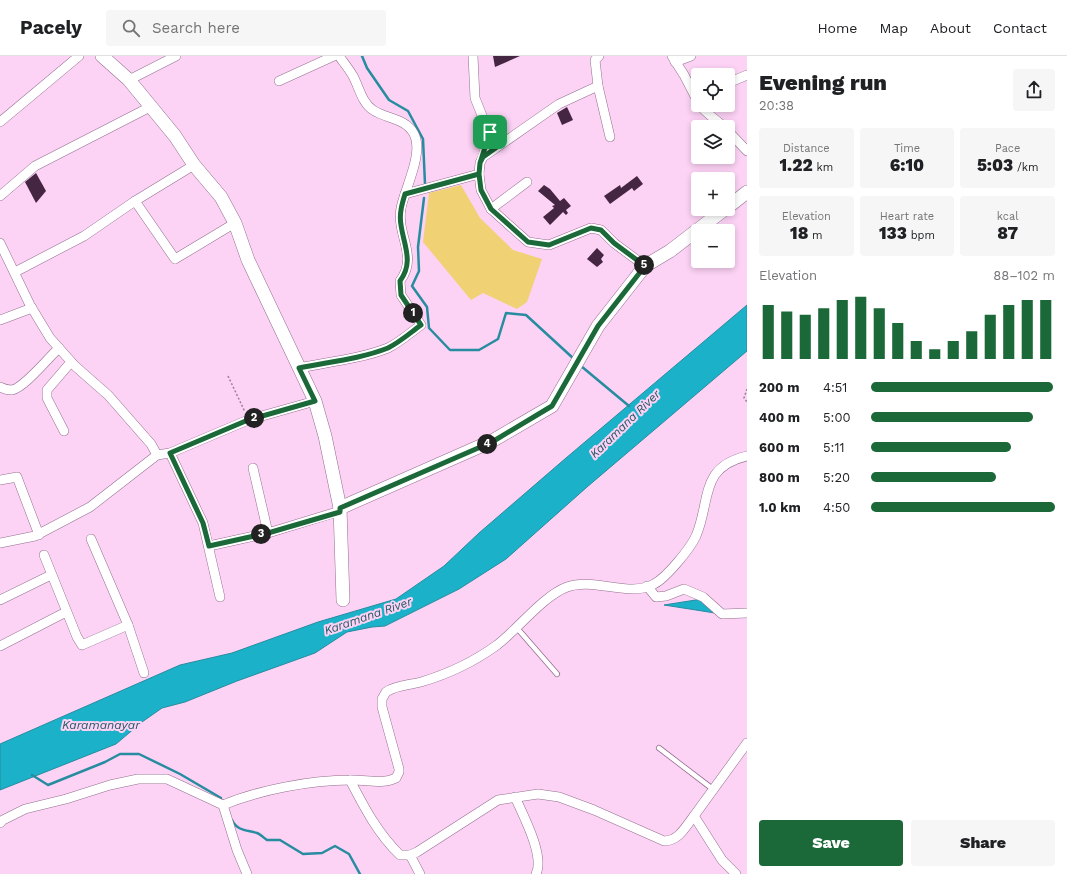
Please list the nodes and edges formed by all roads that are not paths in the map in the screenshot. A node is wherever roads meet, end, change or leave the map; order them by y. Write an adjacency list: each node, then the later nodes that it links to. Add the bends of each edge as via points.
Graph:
1 (79, 56): 19 (street)
2 (102, 56): 11 (street)
3 (176, 56): 11 (street)
4 (334, 56): 13 (street)
5 (339, 56): 30 (street, via 366,104 373,110 397,120 413,132 417,145 416,157)
6 (473, 56): 20 (street, via 475,98)
7 (599, 56): 14 (street, via 594,60)
8 (691, 56): 9 (street)
9 (673, 59): 15 (street)
10 (747, 75): 12 (street)
11 (129, 80): 16 (street)
12 (735, 80)
13 (279, 81)
14 (598, 86): 21 (street); 23 (street, via 559,104)
15 (691, 87)
16 (150, 106): 26 (street, via 175,136); 31 (street, via 35,166)
17 (704, 112): 18 (street)
18 (716, 120)
19 (0, 122)
20 (490, 132): 23 (street); 25 (street)
21 (610, 137)
22 (735, 138): 24 (street)
23 (497, 147): 25 (street)
24 (747, 151)
25 (483, 157): 27 (street)
26 (194, 166): 32 (street); 36 (street, via 221,198)
27 (479, 174): 30 (street); 34 (street, via 481,190)
28 (527, 182): 34 (street)
29 (747, 192): 33 (street)
30 (405, 194): 44 (street, via 401,224 408,256 406,274 400,281 401,295 421,325 399,342 382,350)
31 (0, 196)
32 (135, 201): 36 (street, via 175,259); 39 (street, via 84,236)
33 (735, 201)
34 (491, 209): 38 (street, via 528,242 549,245 591,228 601,230)
35 (716, 216): 38 (street, via 670,251)
36 (235, 223): 44 (street, via 248,260)
37 (0, 243): 39 (street)
38 (645, 266): 53 (street, via 598,326 552,406 492,442)
39 (15, 272): 40 (street)
40 (32, 308): 41 (street); 42 (street)
41 (0, 320)
42 (59, 348): 43 (street); 45 (street, via 13,390)
43 (71, 362): 47 (street, via 47,390 47,398); 49 (street, via 108,396 151,444)
44 (299, 368): 46 (street)
45 (0, 387)
46 (315, 401): 48 (street, via 248,420); 53 (street)
47 (64, 431)
48 (170, 453): 49 (street); 58 (street, via 203,523)
49 (157, 455): 55 (street, via 90,507)
50 (747, 456): 61 (street, via 731,460 718,472 707,490 695,538 670,569 655,584)
51 (253, 468): 54 (street)
52 (0, 480): 55 (street, via 17,477)
53 (340, 510): 54 (street); 64 (street)
54 (268, 533): 58 (street)
55 (39, 535): 57 (street)
56 (91, 538): 67 (street)
57 (0, 543)
58 (209, 546): 62 (street)
59 (44, 555): 60 (street)
60 (51, 575): 63 (street); 65 (street)
61 (647, 586): 66 (street, via 656,597 684,589 703,597 722,614); 68 (street, via 632,588 577,584 566,587 525,618)
62 (220, 597)
63 (0, 600)
64 (343, 600)
65 (66, 612): 67 (street, via 82,645); 69 (street)
66 (747, 613)
67 (128, 625): 70 (street)
68 (516, 628): 71 (lane); 75 (street, via 497,645 454,670 386,692 382,699 382,707 399,769 398,776 385,782)
69 (0, 646)
70 (144, 672)
71 (556, 674)
72 (747, 743): 74 (street)
73 (659, 748): 76 (lane)
74 (744, 755): 76 (street)
75 (350, 780): 78 (street, via 260,792); 81 (street, via 368,814 390,845 400,855)
76 (714, 790): 79 (street)
77 (515, 797): 79 (street, via 538,794 559,797 664,841 677,838); 81 (street, via 488,805); 84 (street, via 537,856 539,867)
78 (223, 805): 80 (street, via 167,780 138,779 25,809); 82 (street)
79 (694, 816): 85 (street, via 722,860)
80 (0, 823)
81 (410, 855): 83 (street)
82 (247, 874)
83 (420, 874)
84 (536, 874)
85 (736, 874)

